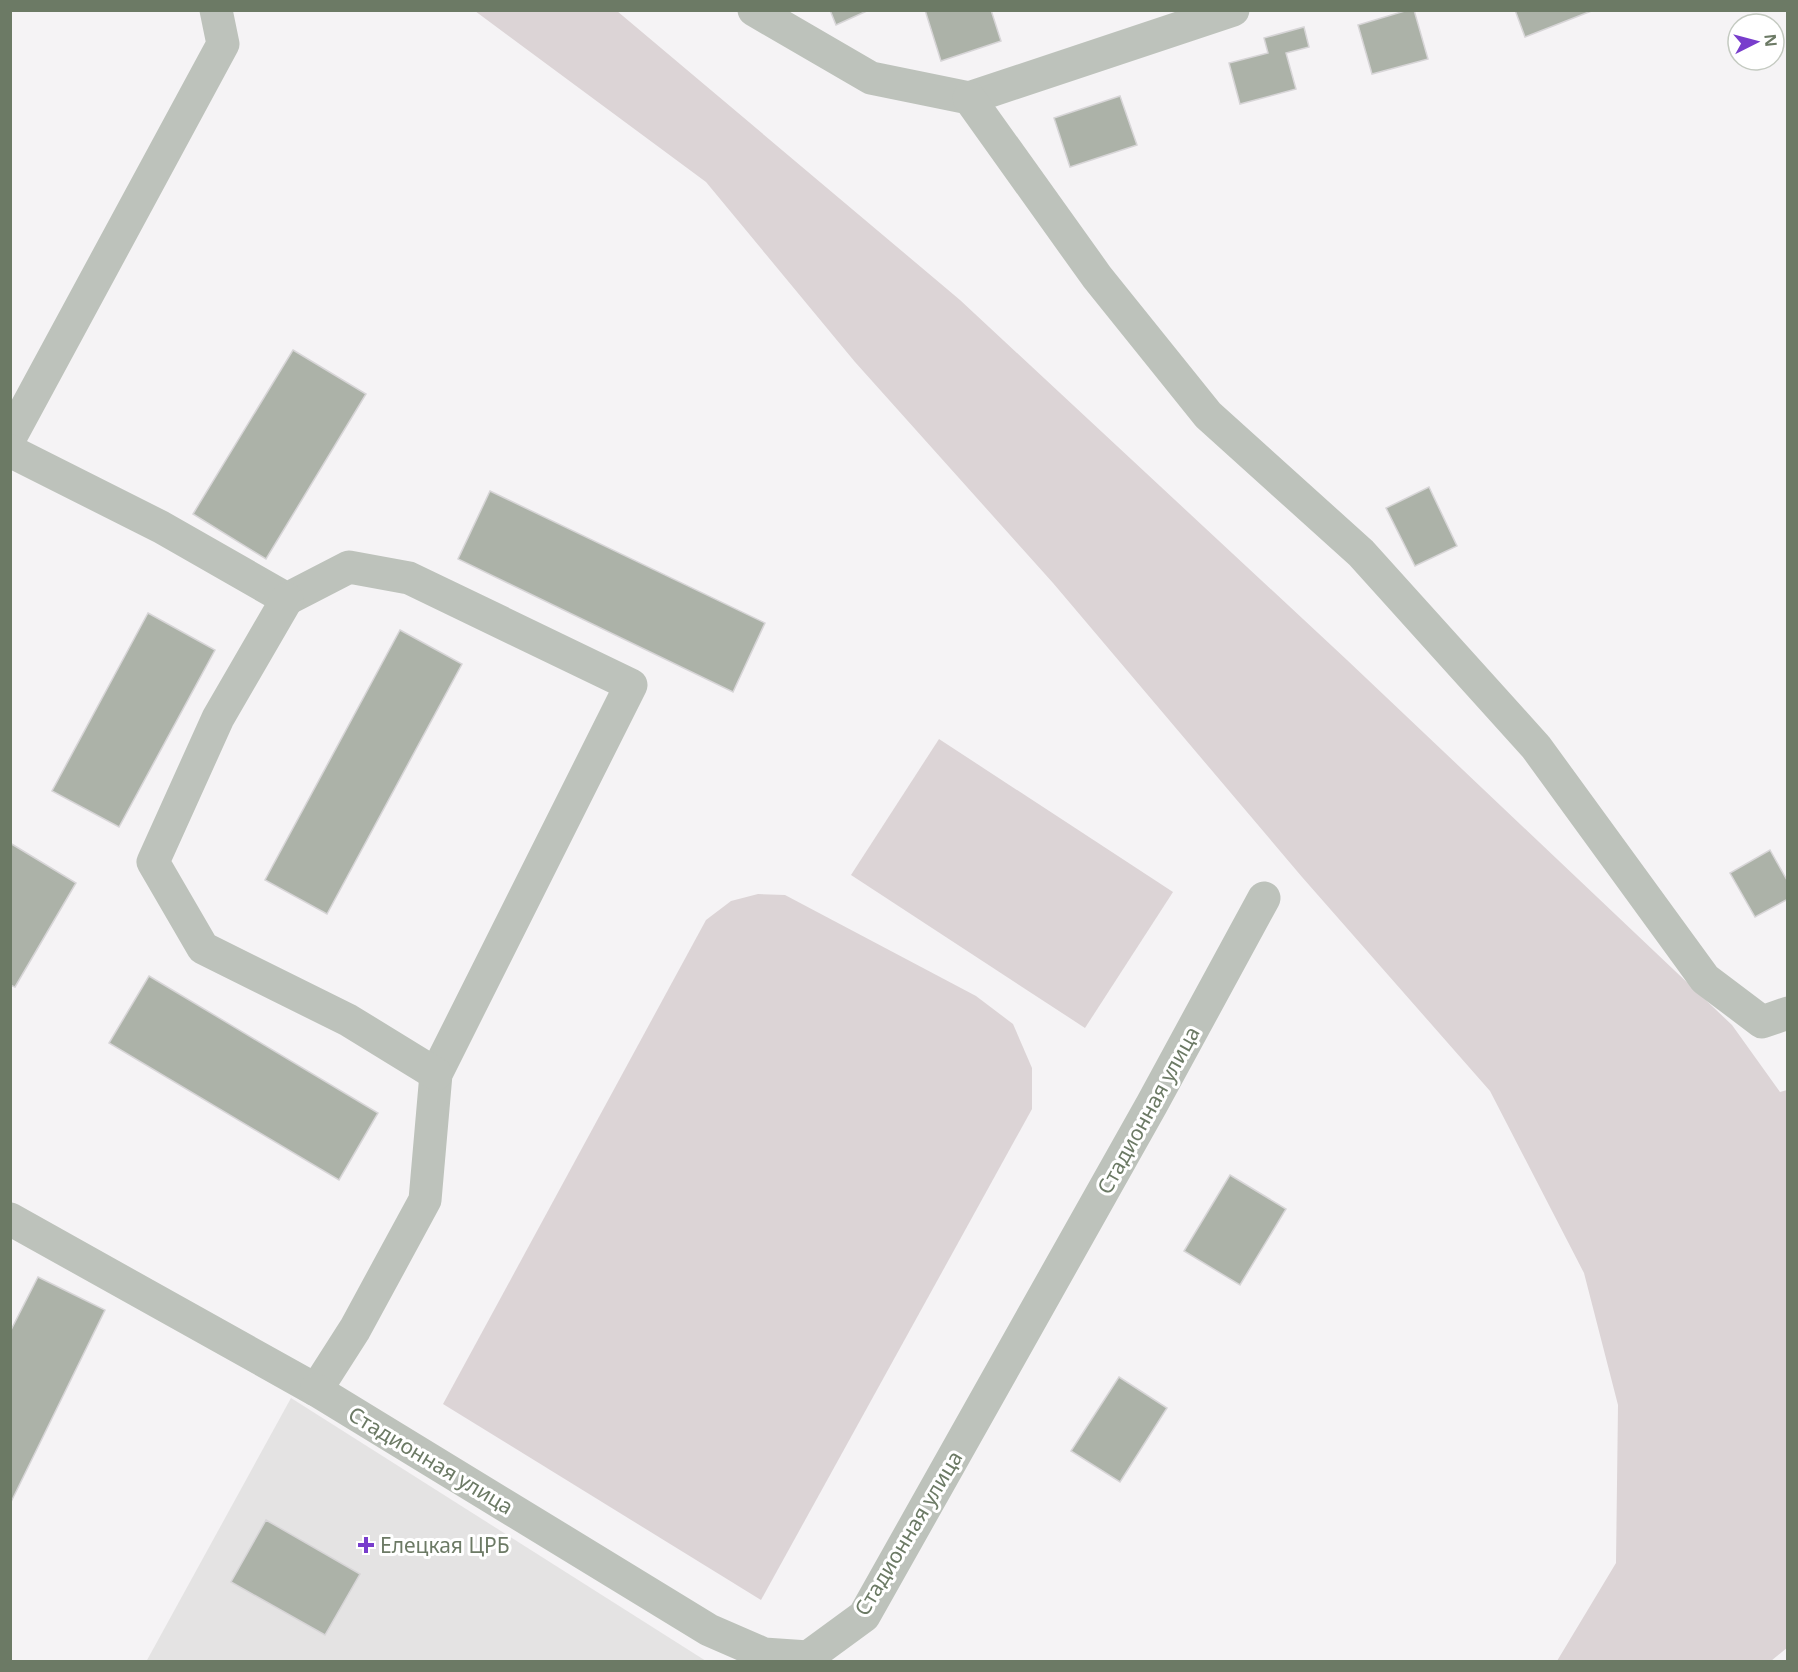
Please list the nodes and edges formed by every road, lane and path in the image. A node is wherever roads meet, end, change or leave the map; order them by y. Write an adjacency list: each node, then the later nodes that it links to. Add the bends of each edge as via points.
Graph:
1 (216, 10): 5 (street, via 223,44)
2 (754, 10): 4 (street, via 871,78)
3 (1233, 10): 4 (street)
4 (969, 98): 9 (street, via 1097,278 1208,415 1361,553 1536,747 1706,979 1762,1022)
5 (10, 438)
6 (10, 451): 7 (street, via 161,527)
7 (287, 599): 10 (street, via 218,718 153,862 203,948 348,1020); 10 (street, via 349,567 409,578 631,685)
8 (1264, 898): 12 (street, Стадионная улица, via 864,1616 808,1658 764,1654 709,1630)
9 (1788, 1013)
10 (436, 1074): 12 (street, via 424,1200 355,1329)
11 (10, 1219): 12 (street, Стадионная улица)
12 (316, 1390)

